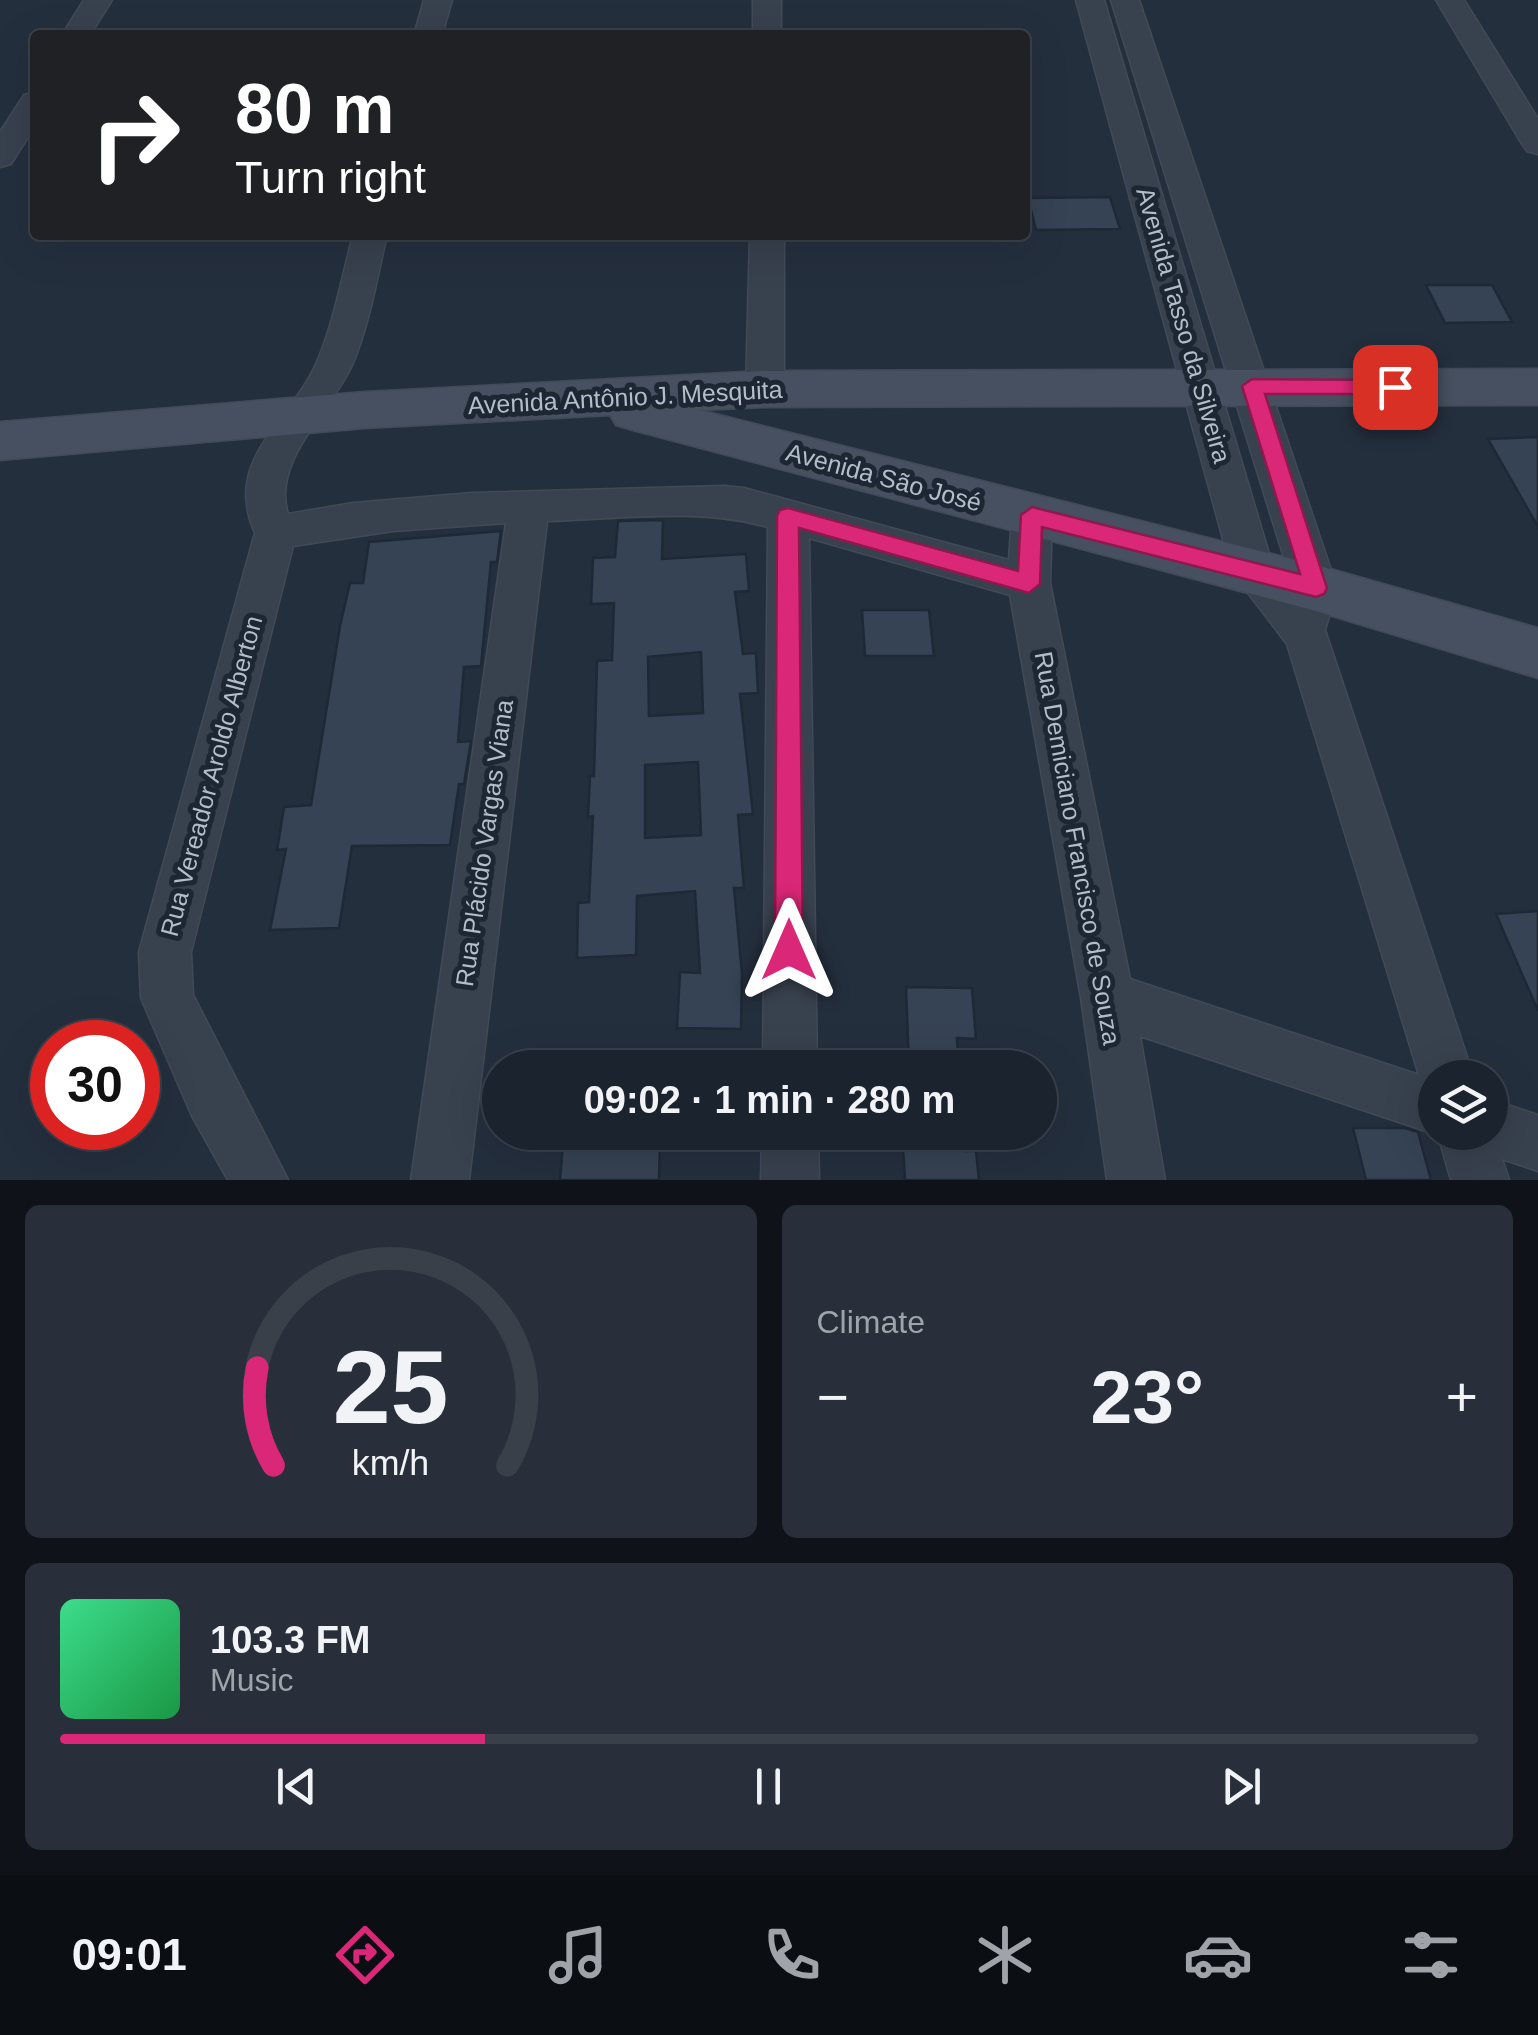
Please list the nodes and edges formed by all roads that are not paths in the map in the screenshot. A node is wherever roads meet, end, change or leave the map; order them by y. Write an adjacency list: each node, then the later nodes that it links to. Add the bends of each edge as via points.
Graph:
1 (98, 0): 7 (street)
2 (438, 0): 8 (street)
3 (766, 0): 9 (street)
4 (1090, 0): 16 (street, Avenida Tasso da Silveira)
5 (1125, 0): 15 (street, Avenida Tasso da Silveira)
6 (1450, 0): 11 (street)
7 (79, 30)
8 (429, 30)
9 (768, 30)
10 (30, 109): 12 (street)
11 (1538, 144)
12 (0, 157)
13 (369, 240): 20 (street, via 335,364)
14 (767, 240): 18 (street)
15 (1252, 386): 16 (main road, Avenida Antônio J. Mesquita); 17 (main road, Avenida Antônio J. Mesquita); 30 (street, Avenida Tasso da Silveira)
16 (1203, 387): 18 (main road, Avenida Antônio J. Mesquita); 28 (street, Avenida Tasso da Silveira)
17 (1538, 388)
18 (765, 389): 19 (main road, Avenida Antônio J. Mesquita)
19 (577, 398): 20 (main road, Avenida Antônio J. Mesquita); 25 (main road, Avenida São José)
20 (301, 416): 21 (main road, Avenida Antônio J. Mesquita); 27 (street, via 264,482 266,518)
21 (92, 434): 22 (main road, Avenida Antônio J. Mesquita); 23 (main road)
22 (0, 441)
23 (0, 472)
24 (528, 506): 26 (street, via 713,500); 27 (street, via 327,522); 41 (street, Rua Plácido Vargas Viana)
25 (1032, 515): 28 (main road, Avenida São José); 29 (street, Rua Demiciano Francisco de Souza)
26 (788, 516): 29 (street); 33 (street)
27 (276, 533): 40 (street, Rua Vereador Aroldo Alberton, via 165,952 168,998)
28 (1252, 572): 30 (main road, Avenida São José)
29 (1029, 584): 32 (street, Rua Demiciano Francisco de Souza)
30 (1311, 612): 31 (main road, Avenida São José); 34 (street, Avenida Tasso da Silveira)
31 (1538, 653)
32 (1106, 998): 35 (street); 43 (street, Rua Demiciano Francisco de Souza)
33 (790, 1050)
34 (1442, 1060)
35 (1418, 1102)
36 (1508, 1132): 37 (street)
37 (1538, 1143)
38 (790, 1150): 42 (street)
39 (1471, 1150): 44 (street)
40 (259, 1180)
41 (440, 1180)
42 (790, 1180)
43 (1136, 1180)
44 (1480, 1180)

